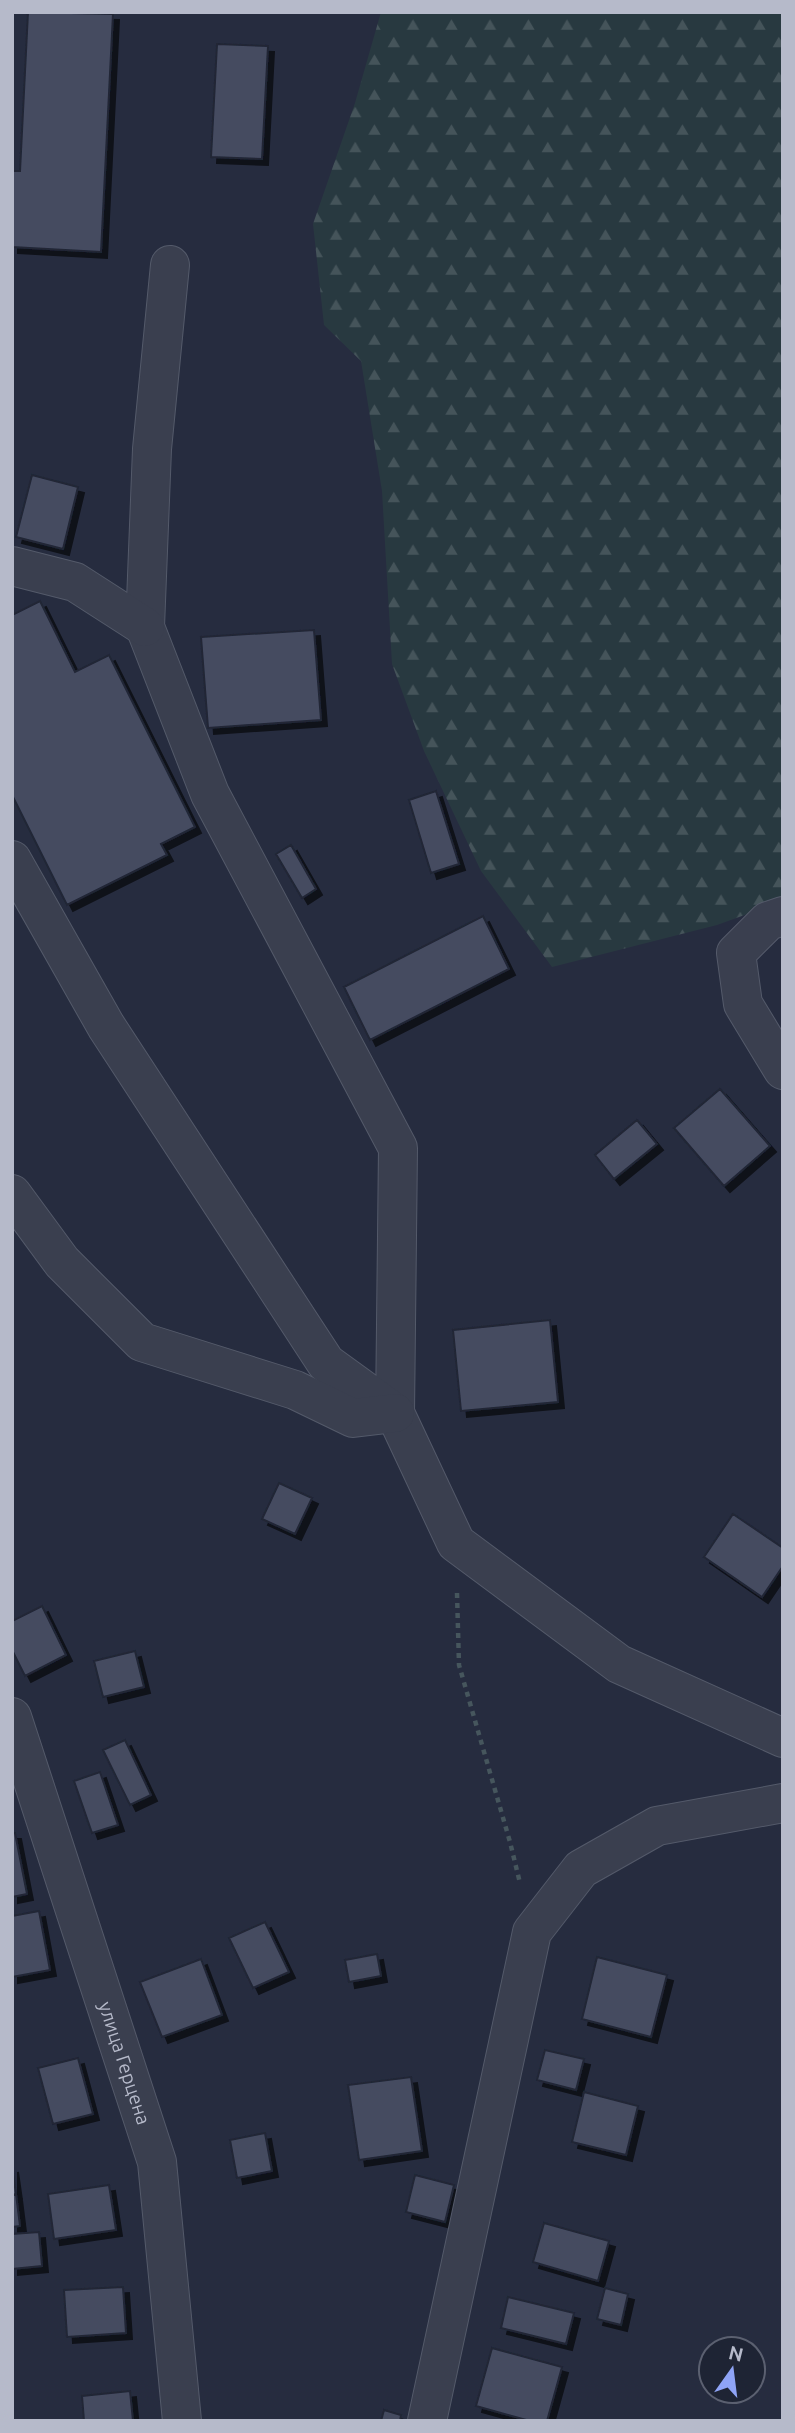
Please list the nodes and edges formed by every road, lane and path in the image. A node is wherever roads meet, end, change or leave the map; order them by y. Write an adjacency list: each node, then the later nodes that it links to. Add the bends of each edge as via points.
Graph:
1 (170, 265): 3 (street, via 152,449)
2 (12, 566): 3 (street, via 75,582)
3 (145, 626): 8 (street, via 210,794 398,1148)
4 (12, 860): 8 (street, via 106,1026 326,1363)
5 (783, 916): 6 (street, via 768,921 736,953 743,1004)
6 (783, 1070)
7 (12, 1194): 8 (street, via 62,1262 142,1342 295,1390 354,1418)
8 (395, 1413): 9 (street)
9 (456, 1543): 11 (street, via 619,1664); 13 (path, via 459,1665)
10 (12, 1717): 14 (street, улица Герцена, via 157,2162)
11 (783, 1738)
12 (783, 1803): 13 (street, via 657,1826 581,1869)
13 (531, 1932): 15 (street)
14 (182, 2421)
15 (427, 2421)

